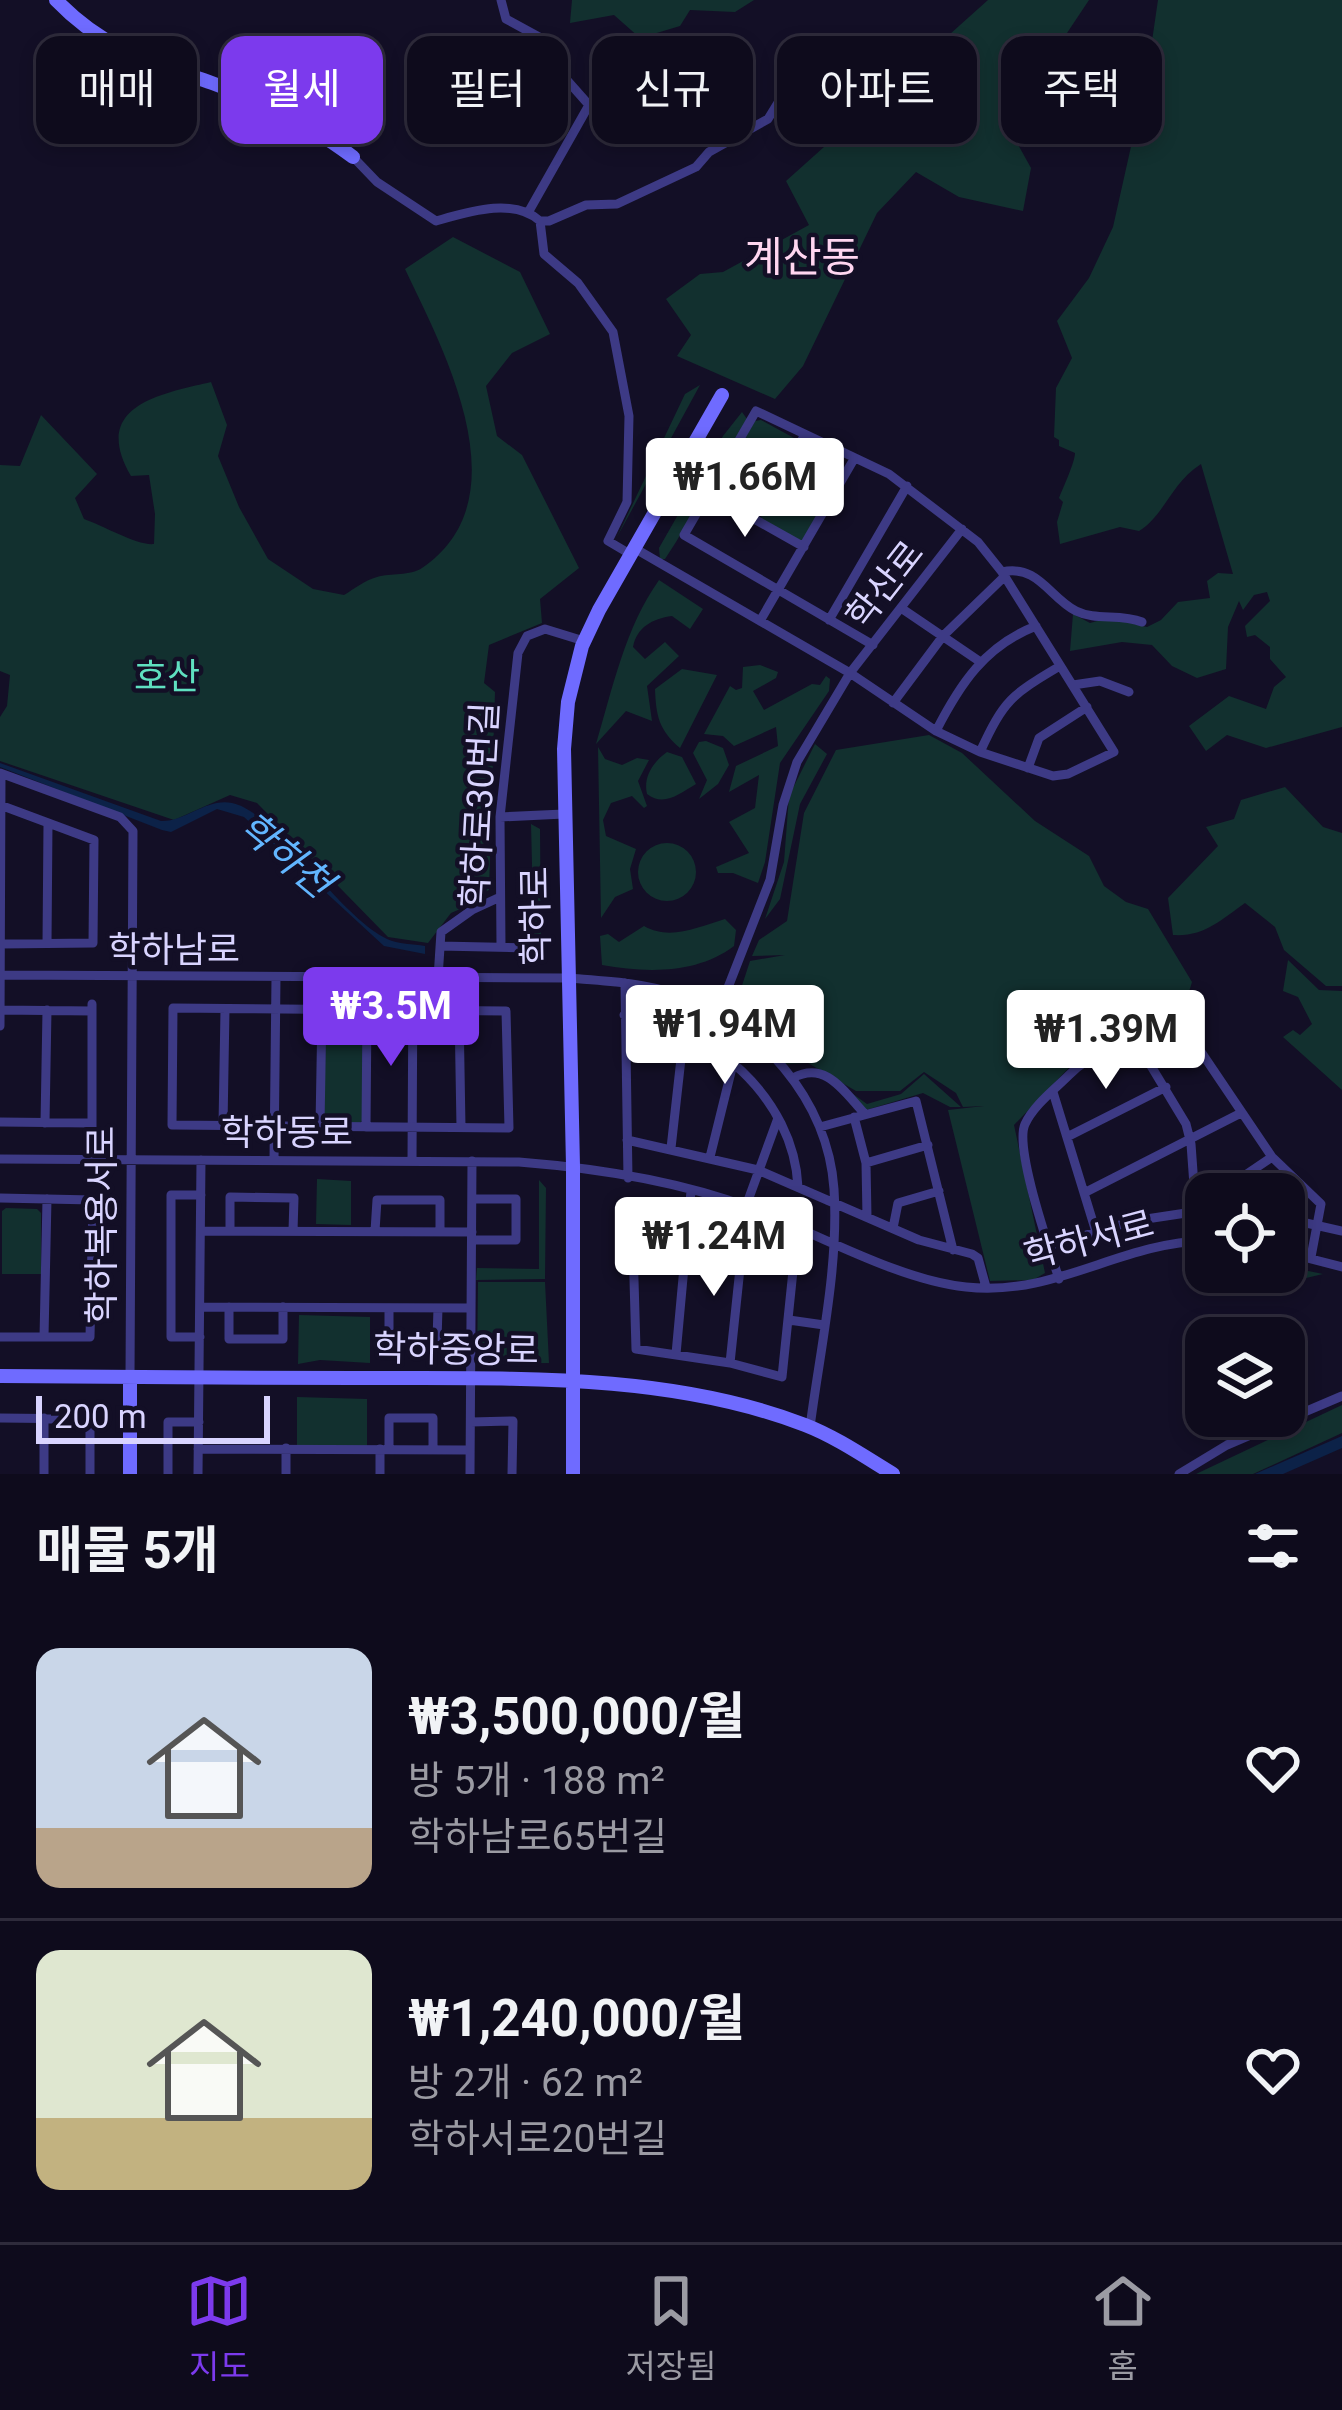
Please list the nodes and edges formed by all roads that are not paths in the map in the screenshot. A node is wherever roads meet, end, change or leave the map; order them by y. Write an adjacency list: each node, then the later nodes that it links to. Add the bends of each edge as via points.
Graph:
1 (56, 0): 4 (street, via 101,40 256,100)
2 (502, 0): 5 (street, via 506,19 539,37 542,62 590,105)
3 (777, 105): 6 (street, via 696,167 617,204)
4 (353, 157): 5 (street, via 436,221 496,208)
5 (529, 211): 6 (street)
6 (540, 220): 15 (street, via 544,254 578,283 613,332 629,416 628,480 608,542)
7 (722, 395): 15 (street, 학하로)
8 (805, 435): 9 (street, 학산로); 11 (street, 학산로, via 756,411); 12 (street)
9 (854, 459): 10 (street, 학산로); 14 (street)
10 (907, 486): 13 (street, 학산로); 19 (street, 학산로)
11 (708, 493): 12 (street); 17 (street, 학산로, via 684,535)
12 (753, 518): 14 (street)
13 (962, 529): 16 (street, 학산로); 18 (street, 학산로)
14 (804, 547): 17 (street)
15 (632, 551): 20 (street, 학산로); 24 (street, 학하로)
16 (1004, 574): 21 (street, 학산로, via 1033,575 1080,614); 22 (street, 학산로); 23 (street)
17 (778, 592): 19 (street); 20 (street)
18 (902, 608): 23 (street); 25 (street, 학산로)
19 (829, 620): 25 (street)
20 (760, 622): 28 (street, 학산로)
21 (1142, 622)
22 (1036, 626): 26 (street); 27 (street, 학산로)
23 (943, 636): 26 (street); 31 (street)
24 (584, 640): 38 (street, 학하로, via 568,702); 39 (street, 학하로30번길, via 545,629 523,643)
25 (873, 645): 28 (street, 학산로)
26 (979, 661): 33 (street)
27 (1060, 666): 29 (street, 학산로); 34 (street, via 1014,693)
28 (850, 674): 31 (street, 학산로); 63 (street, via 788,783 770,880)
29 (1073, 685): 30 (street, via 1100,681); 32 (street, 학산로)
30 (1130, 692)
31 (893, 704): 33 (street, 학산로)
32 (1087, 707): 35 (street, via 1039,738); 35 (street, 학산로, via 1114,752 1068,774)
33 (936, 731): 34 (street, 학산로)
34 (980, 752): 35 (street, 학산로)
35 (1028, 768)
36 (0, 774): 37 (street); 49 (street, 학하복용서로, via 132,825)
37 (0, 805): 40 (street); 41 (street)
38 (564, 814): 39 (street); 53 (street, 학하로)
39 (500, 817): 42 (street, 학하로30번길)
40 (48, 823): 43 (street); 43 (street, via 94,840 93,943)
41 (0, 847): 44 (street)
42 (499, 898): 45 (street, via 448,926); 46 (street, 학하로30번길)
43 (47, 943): 44 (street)
44 (1, 944): 48 (street)
45 (440, 946): 46 (street, 학하로30번길); 52 (street, 학하로30번길)
46 (502, 947): 47 (street)
47 (529, 948)
48 (0, 975): 49 (street, 학하남로); 57 (street)
49 (133, 977): 50 (street, 학하남로); 94 (street, 학하복용서로)
50 (276, 977): 51 (street, 학하남로); 56 (street)
51 (413, 978): 52 (street, 학하남로); 61 (street)
52 (438, 978): 53 (street, 학하남로)
53 (567, 978): 54 (street, 학하남로); 100 (street, 학하로)
54 (625, 982): 63 (street, 학하남로); 64 (street)
55 (225, 1009): 56 (street); 78 (street); 78 (street, via 172,1009 172,1125)
56 (276, 1009): 59 (street); 79 (street)
57 (0, 1010): 58 (street); 65 (street)
58 (47, 1010): 76 (street); 77 (street, via 92,1007)
59 (322, 1010): 60 (street); 80 (street)
60 (368, 1010): 61 (street); 82 (street)
61 (414, 1010): 62 (street); 83 (street)
62 (459, 1011): 84 (street); 84 (street, via 506,1011 508,1128)
63 (718, 1013): 69 (street, 학하남로)
64 (624, 1016): 66 (street); 88 (street)
65 (0, 1026)
66 (684, 1032): 68 (street); 90 (street)
67 (1145, 1056): 70 (street); 71 (street, via 1104,1052); 72 (street, via 1189,1034)
68 (733, 1064): 74 (street); 92 (street)
69 (793, 1078): 73 (street, via 822,1072); 81 (street, 학하남로)
70 (1166, 1087): 86 (street); 87 (street)
71 (1053, 1092): 86 (street); 132 (street, via 1025,1124 1022,1142)
72 (1241, 1113): 87 (street); 91 (street)
73 (860, 1116): 81 (street); 89 (street, via 916,1101); 99 (street)
74 (778, 1118): 101 (street); 105 (street)
75 (0, 1123): 76 (street)
76 (45, 1123): 77 (street)
77 (92, 1123): 85 (street)
78 (224, 1126): 79 (street)
79 (274, 1126): 80 (street); 96 (street)
80 (320, 1126): 82 (street)
81 (820, 1126): 113 (street, 학하남로)
82 (366, 1127): 83 (street)
83 (413, 1127): 84 (street); 97 (street)
84 (461, 1127)
85 (92, 1136)
86 (1067, 1137): 108 (street)
87 (1190, 1138): 102 (street); 108 (street)
88 (628, 1140): 90 (street); 104 (street)
89 (928, 1145): 99 (street); 107 (street)
90 (671, 1148): 92 (street)
91 (1272, 1156): 103 (street); 119 (street, via 1321,1204)
92 (710, 1157): 101 (street)
93 (0, 1159): 94 (street, 학하동로)
94 (132, 1159): 95 (street, 학하동로); 153 (street, 학하복용서로)
95 (201, 1160): 96 (street, 학하동로); 109 (street)
96 (274, 1160): 97 (street, 학하동로)
97 (412, 1161): 98 (street, 학하동로)
98 (472, 1161): 100 (street, 학하동로); 112 (street)
99 (866, 1163): 116 (street)
100 (573, 1166): 104 (street, 학하서로); 156 (street, 학하로)
101 (758, 1170): 105 (street); 114 (street)
102 (1195, 1173)
103 (1248, 1173)
104 (628, 1178): 106 (street, 학하서로)
105 (798, 1186): 113 (street)
106 (692, 1191): 114 (street, 학하서로); 118 (street)
107 (939, 1191): 120 (street, via 898,1203); 133 (street)
108 (1084, 1193): 127 (street)
109 (201, 1195): 121 (street); 149 (street, via 172,1195 172,1336)
110 (0, 1198): 111 (street)
111 (47, 1199): 148 (street); 148 (street, via 93,1200 90,1337)
112 (472, 1199): 128 (street); 128 (street, via 516,1199 516,1240)
113 (834, 1202): 116 (street); 130 (street, 학하남로)
114 (746, 1206): 130 (street, 학하서로)
115 (1185, 1213): 127 (street)
116 (867, 1217): 120 (street)
117 (1305, 1222): 119 (street)
118 (688, 1223): 129 (street); 150 (street); 150 (street, via 632,1211 636,1349)
119 (1317, 1225): 124 (street); 135 (street)
120 (893, 1228): 133 (street)
121 (200, 1231): 122 (street); 139 (street)
122 (230, 1231): 123 (street); 123 (street, via 230,1197 294,1198)
123 (293, 1231): 125 (street)
124 (1342, 1231)
125 (375, 1232): 126 (street); 126 (street, via 376,1200 440,1200)
126 (440, 1232): 128 (street)
127 (1096, 1232): 132 (street)
128 (472, 1236): 144 (street)
129 (743, 1240): 145 (street, via 794,1261); 151 (street)
130 (833, 1242): 138 (street, 학하서로, via 929,1280); 146 (street, 학하남로)
131 (1185, 1244): 137 (street, 학하서로)
132 (1049, 1246): 137 (street)
133 (952, 1250): 138 (street, via 978,1258)
134 (1305, 1256): 135 (street)
135 (1311, 1257): 136 (street)
136 (1342, 1267)
137 (1059, 1279): 138 (street, 학하서로)
138 (986, 1288)
139 (200, 1307): 140 (street); 149 (street)
140 (229, 1307): 141 (street); 141 (street, via 229,1339 283,1339)
141 (283, 1307): 142 (street)
142 (389, 1308): 143 (street); 143 (street, via 389,1340 437,1340)
143 (438, 1308): 144 (street)
144 (472, 1308): 155 (street)
145 (789, 1320): 146 (street); 151 (street, via 782,1377)
146 (824, 1324): 162 (street, 학하남로)
147 (0, 1337): 148 (street)
148 (44, 1337)
149 (200, 1337): 154 (street)
150 (676, 1354): 151 (street)
151 (730, 1363)
152 (0, 1376): 153 (street, 학하중앙로)
153 (130, 1377): 154 (street, 학하중앙로); 170 (street, 학하복용서로)
154 (200, 1377): 155 (street, 학하중앙로); 161 (street)
155 (471, 1379): 156 (street, 학하중앙로); 160 (street)
156 (575, 1383): 162 (street, 학하중앙로, via 663,1392); 177 (street, 학하로)
157 (1342, 1396): 179 (street)
158 (0, 1418): 159 (street)
159 (44, 1418): 168 (street); 169 (street, via 90,1419)
160 (471, 1421): 167 (street); 176 (street, via 513,1421)
161 (199, 1422): 164 (street); 171 (street, via 168,1422)
162 (810, 1427): 178 (street, 학하중앙로)
163 (286, 1448): 164 (street); 165 (street); 173 (street)
164 (198, 1449): 172 (street)
165 (384, 1449): 166 (street); 166 (street, via 389,1418 433,1418); 174 (street)
166 (433, 1450): 167 (street)
167 (470, 1450): 175 (street)
168 (44, 1474)
169 (89, 1474)
170 (130, 1474)
171 (168, 1474)
172 (198, 1474)
173 (286, 1474)
174 (380, 1474)
175 (470, 1474)
176 (512, 1474)
177 (574, 1474)
178 (893, 1474)
179 (1179, 1474)

